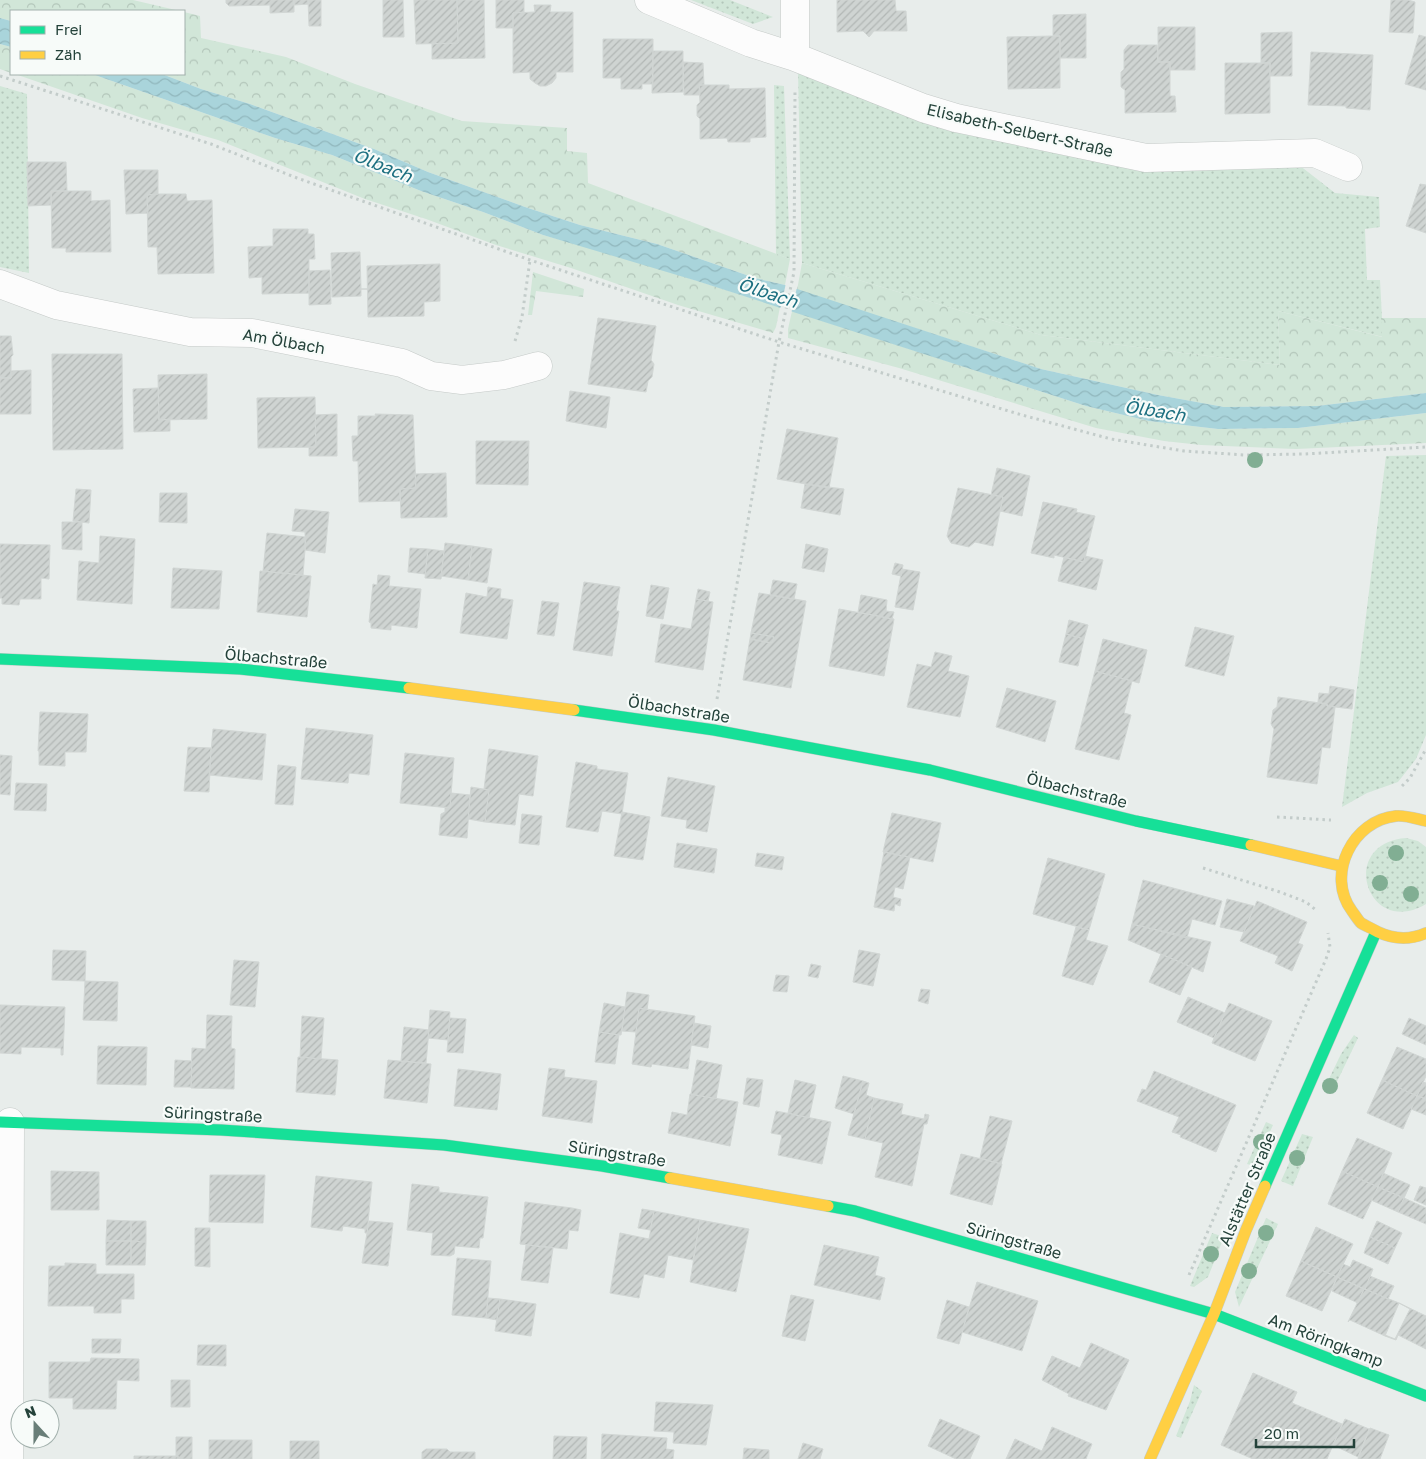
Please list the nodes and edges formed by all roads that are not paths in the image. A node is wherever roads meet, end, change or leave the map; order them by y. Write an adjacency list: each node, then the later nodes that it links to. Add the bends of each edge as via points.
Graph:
1 (649, 0): 3 (street, Elisabeth-Selbert-Straße, via 751,43)
2 (795, 0): 3 (street)
3 (795, 56): 4 (street, Elisabeth-Selbert-Straße, via 922,108 1057,140 1146,158 1315,153)
4 (1348, 168)
5 (0, 284): 6 (street, Am Ölbach, via 56,305 190,332 252,332 402,363 431,376 462,380 504,375)
6 (538, 366)
7 (0, 659): 9 (street, Ölbachstraße, via 240,670 458,693 714,730 930,770 1136,821)
8 (1426, 820): 9 (street, via 1395,815 1376,821 1354,839)
9 (1341, 866): 10 (street, via 1345,901 1354,916)
10 (1376, 932): 11 (street, via 1402,938); 13 (street, Alstätter Straße, via 1246,1230)
11 (1426, 933)
12 (5, 1122): 13 (street, Süringstraße, via 221,1130 444,1145 602,1166 855,1211); 15 (street)
13 (1214, 1314): 14 (street, Am Röringkamp); 16 (street, Alstätter Straße)
14 (1426, 1396)
15 (9, 1459)
16 (1150, 1459)

